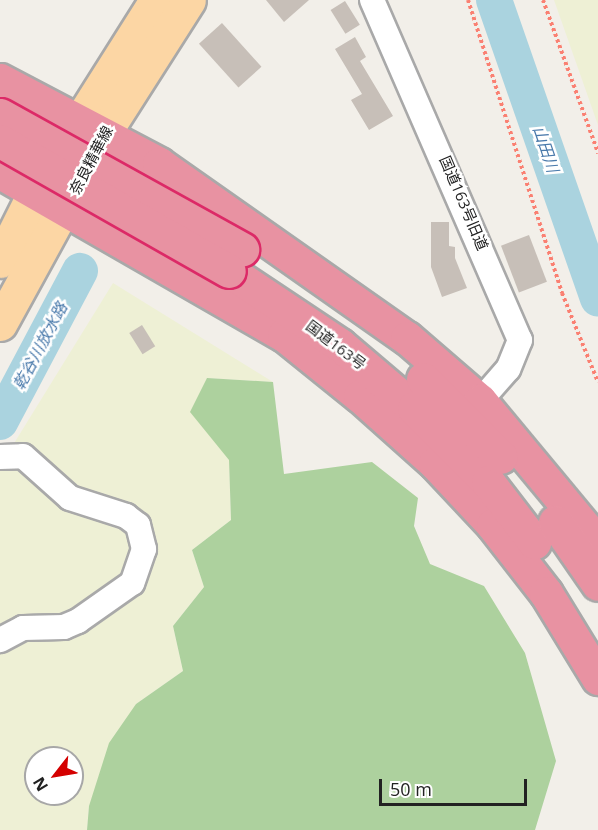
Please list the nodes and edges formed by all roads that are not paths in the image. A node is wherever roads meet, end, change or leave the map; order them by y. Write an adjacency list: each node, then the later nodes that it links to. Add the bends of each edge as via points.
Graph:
1 (156, 0): 6 (main road, 奈良精華線)
2 (189, 0): 6 (main road, 奈良精華線)
3 (372, 0): 14 (street, 国道163号旧道, via 420,102 520,340 508,369)
4 (0, 81): 6 (highway)
5 (0, 115): 11 (highway, 国道163号, bridge)
6 (91, 126): 9 (main road, 奈良精華線); 10 (main road, 奈良精華線); 14 (highway, via 159,164 309,266 407,338)
7 (0, 141): 11 (highway, 国道163号, bridge)
8 (0, 172): 9 (highway)
9 (34, 193): 10 (highway); 12 (main road, 奈良精華線)
10 (64, 209): 13 (main road, 奈良精華線); 20 (highway, via 284,336 360,396 435,464 493,525 546,593)
11 (236, 260): 17 (highway, 国道163号, via 356,321 431,386 514,469); 18 (highway, 国道163号, via 414,408 488,482)
12 (0, 261)
13 (0, 324)
14 (480, 401): 16 (highway)
15 (0, 457): 19 (street, via 23,456 70,498 126,516 138,525 144,549 132,583 78,621 64,627 23,628)
16 (598, 543)
17 (598, 584)
18 (598, 635)
19 (0, 640)
20 (598, 678)

